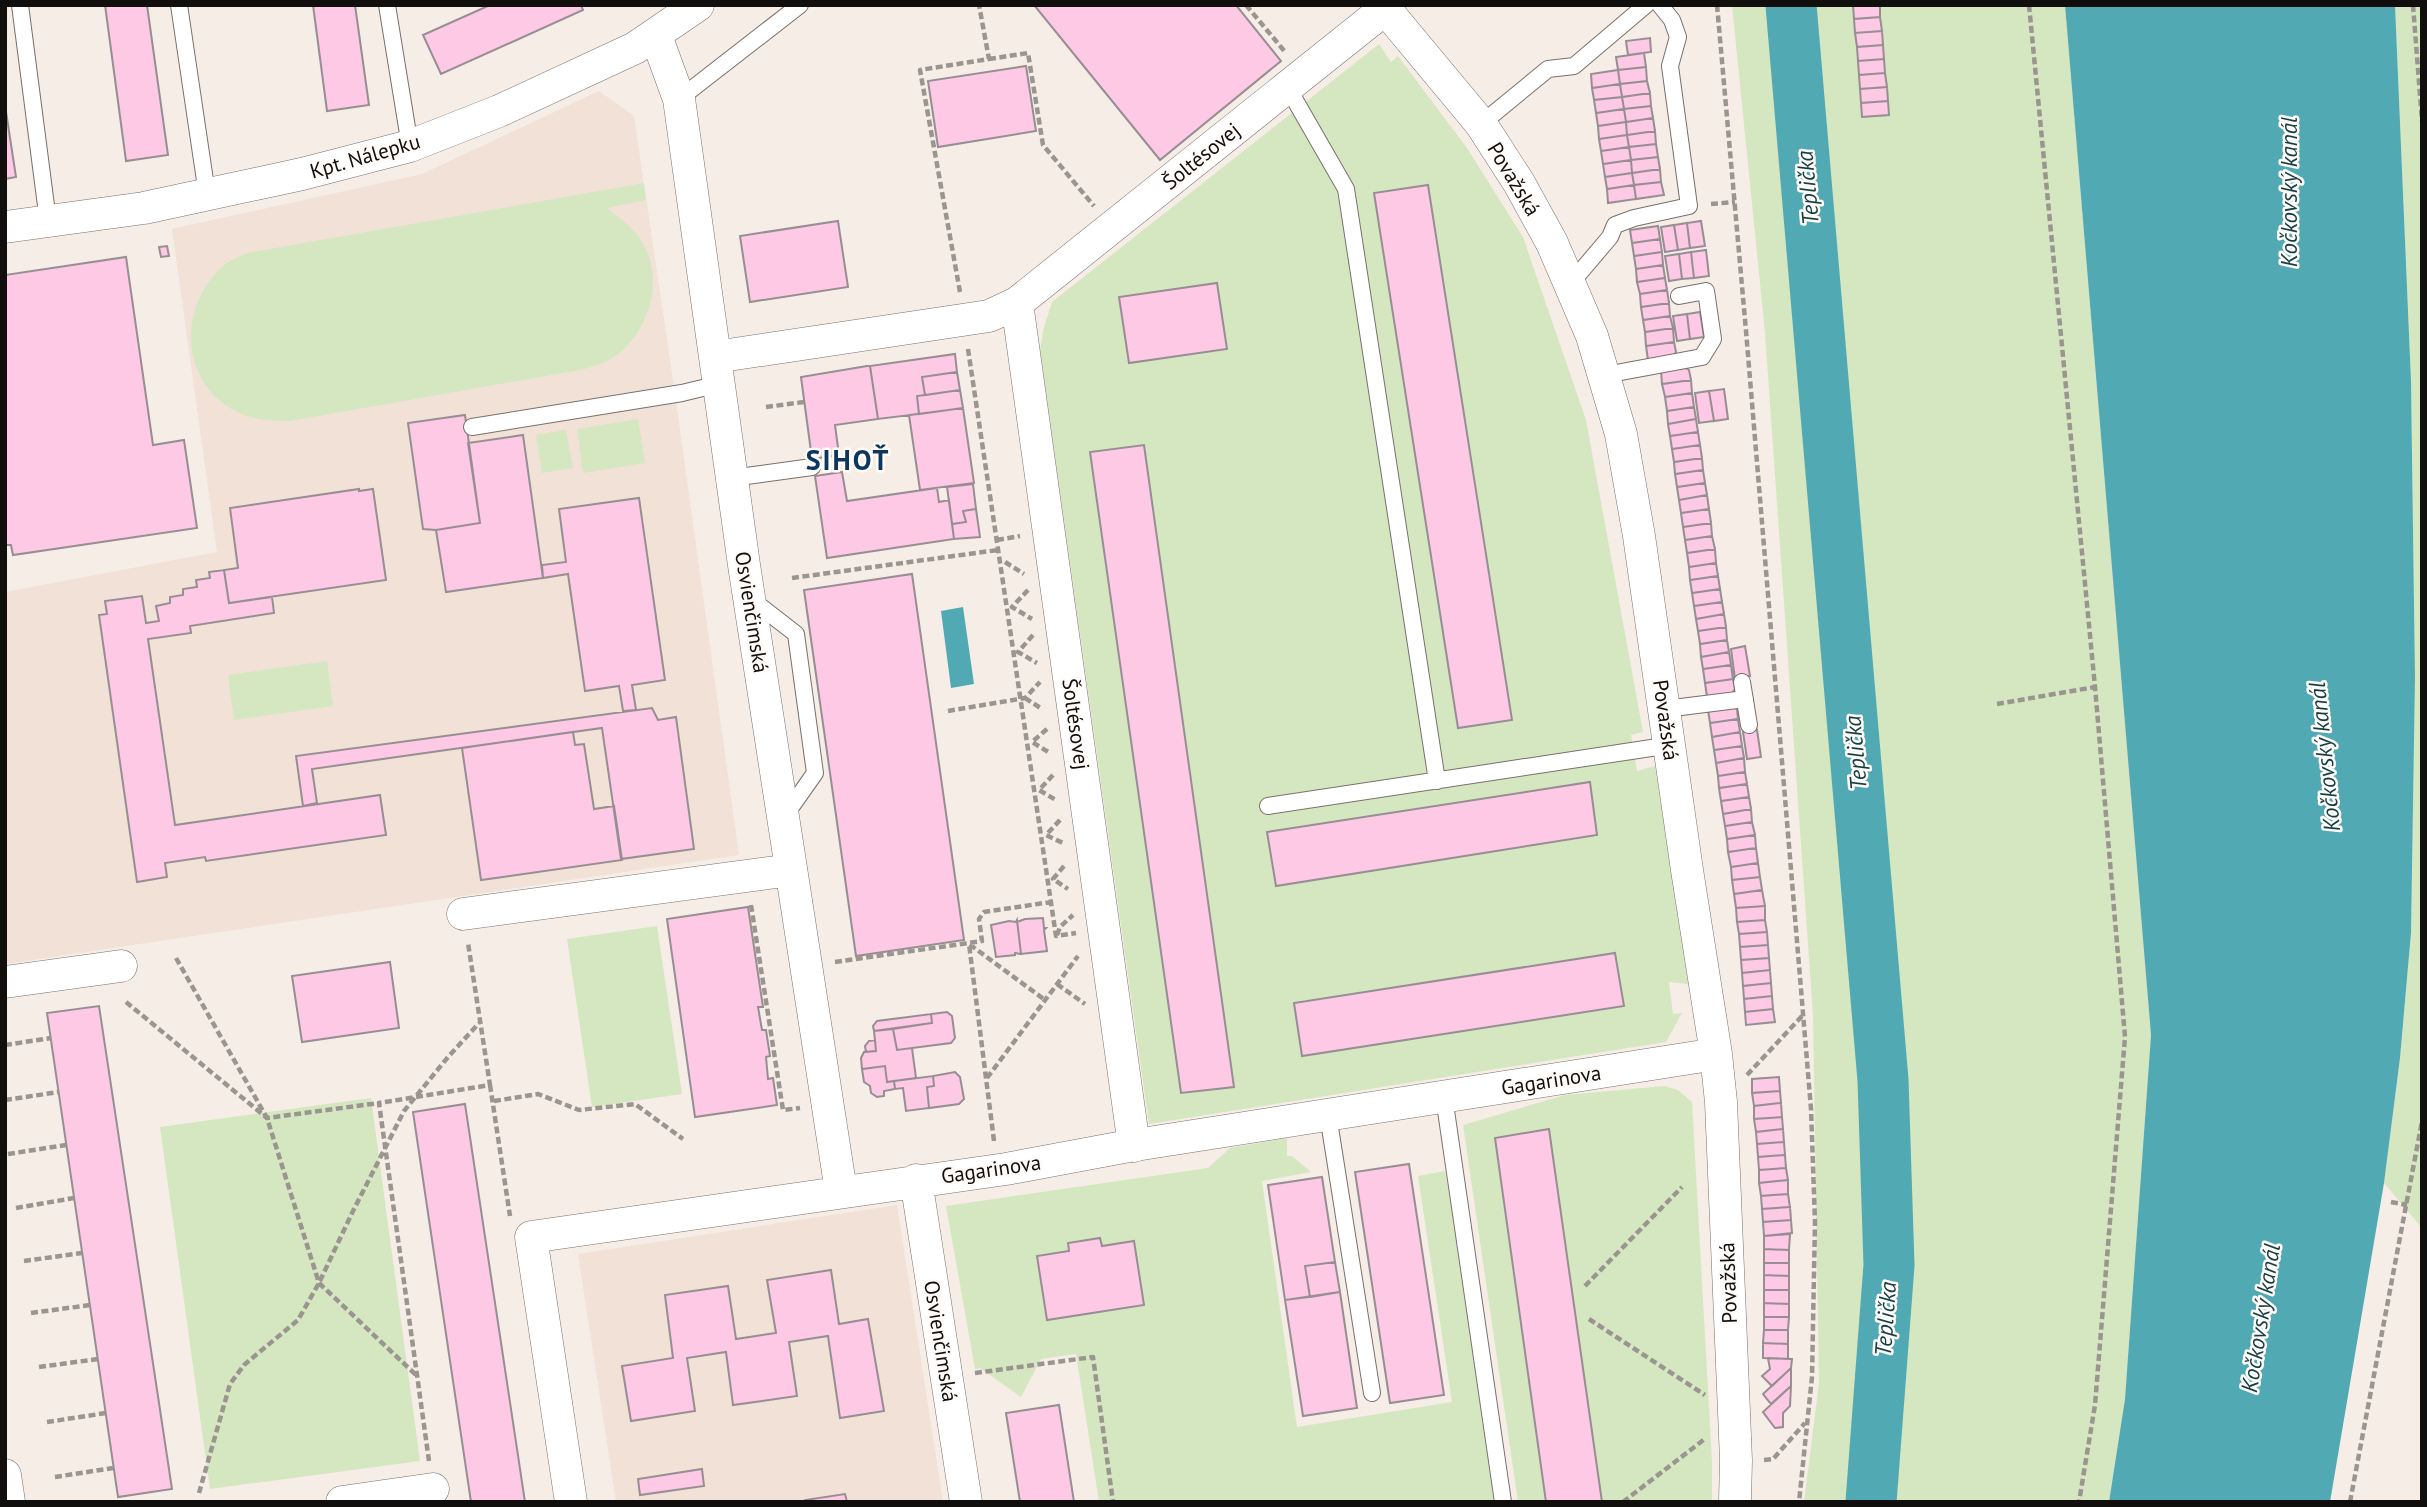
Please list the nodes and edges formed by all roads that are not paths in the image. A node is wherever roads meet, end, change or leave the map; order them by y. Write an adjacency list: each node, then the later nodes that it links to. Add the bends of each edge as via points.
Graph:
1 (20, 5): 15 (lane)
2 (179, 5): 14 (lane)
3 (387, 5): 13 (lane)
4 (698, 5): 9 (street, Kpt. Nálepku)
5 (800, 5): 11 (lane)
6 (1646, 5): 12 (lane, via 1574,66 1548,69)
7 (1660, 5): 17 (lane, via 1678,37 1670,66 1689,206 1615,225)
8 (1383, 7): 10 (street, Šoltésovej); 12 (street, Považská)
9 (656, 36): 11 (street, Osvienčimská); 13 (street, Kpt. Nálepku, via 556,86)
10 (1288, 88): 19 (street, Šoltésovej); 30 (lane, via 1346,188)
11 (679, 99): 20 (street, Osvienčimská)
12 (1481, 124): 17 (street, Považská, via 1519,183)
13 (410, 146): 14 (street, Kpt. Nálepku)
14 (207, 194): 15 (street, Kpt. Nálepku)
15 (48, 221): 16 (street, Kpt. Nálepku)
16 (5, 227)
17 (1571, 283): 21 (street, Považská)
18 (1679, 296): 21 (lane, via 1706,291 1713,339 1702,357)
19 (1017, 303): 20 (street, Šoltésovej, via 989,316); 39 (street, Šoltésovej)
20 (717, 370): 22 (lane, via 682,393); 24 (street, Osvienčimská)
21 (1605, 375): 27 (street, Považská, via 1631,482)
22 (472, 427)
23 (812, 467): 24 (lane)
24 (732, 478): 32 (street, Osvienčimská)
25 (1742, 682): 26 (lane)
26 (1745, 699): 27 (lane); 28 (lane)
27 (1665, 709): 29 (street, Považská)
28 (1749, 725)
29 (1671, 746): 30 (lane); 36 (street, Považská)
30 (1437, 781): 31 (lane)
31 (1268, 807)
32 (791, 870): 33 (street); 41 (street, Osvienčimská)
33 (463, 914)
34 (121, 966): 35 (street)
35 (5, 982)
36 (1716, 1054): 37 (street, Gagarinova); 50 (street, Považská)
37 (1444, 1097): 38 (street, Gagarinova); 49 (lane)
38 (1328, 1115): 39 (street, Gagarinova); 42 (lane)
39 (1134, 1146): 40 (street, Gagarinova)
40 (916, 1180): 41 (street, Gagarinova); 48 (street, Osvienčimská)
41 (841, 1191): 47 (street, Gagarinova, via 530,1237)
42 (1372, 1394)
43 (5, 1475): 45 (street)
44 (433, 1489): 46 (street)
45 (9, 1502)
46 (342, 1502)
47 (571, 1502)
48 (966, 1502)
49 (1503, 1502)
50 (1735, 1502)

